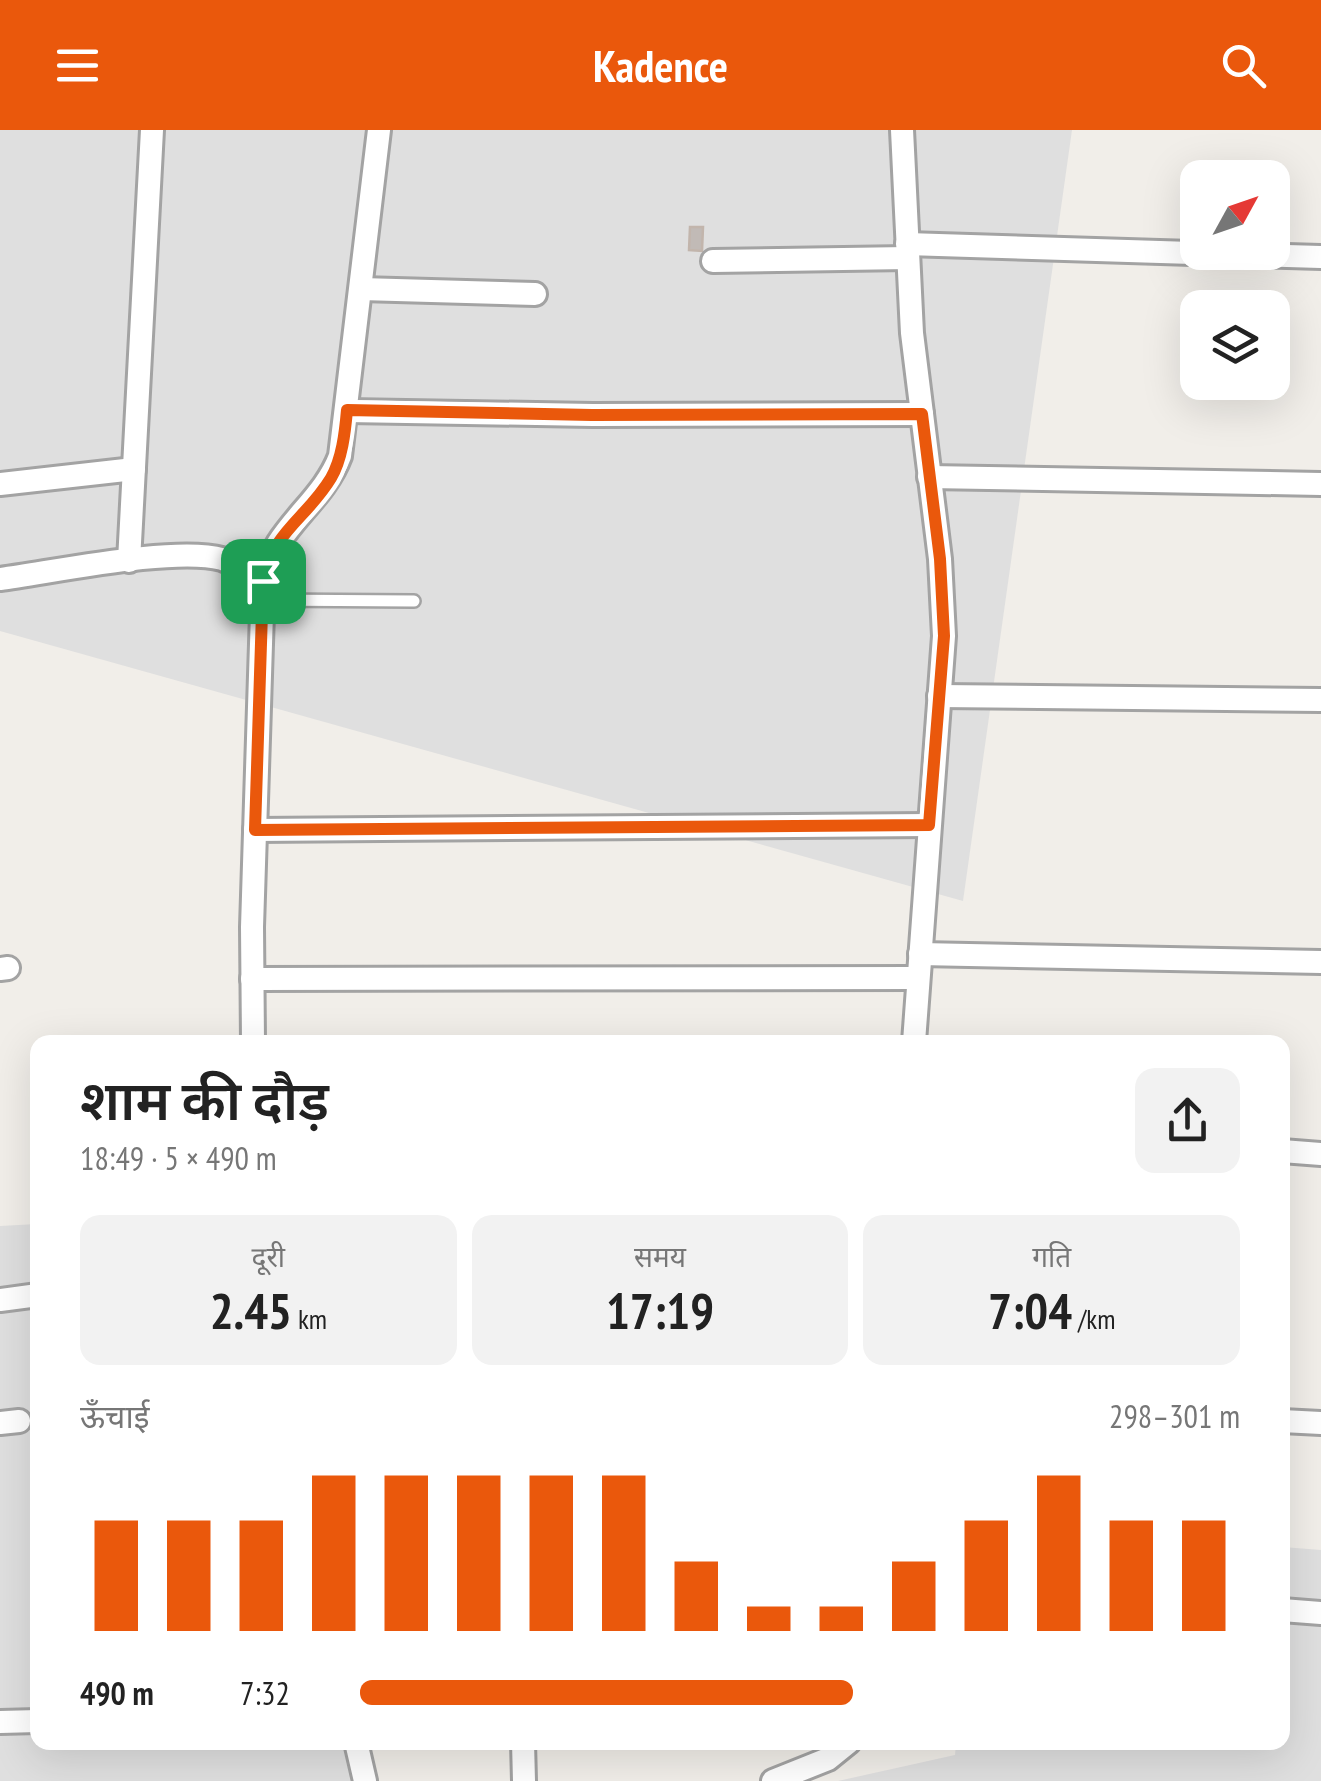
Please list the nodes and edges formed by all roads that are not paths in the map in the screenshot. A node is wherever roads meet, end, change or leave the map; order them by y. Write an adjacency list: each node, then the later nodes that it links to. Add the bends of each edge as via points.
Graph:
1 (152, 130): 11 (street)
2 (379, 130): 7 (street)
3 (902, 130): 4 (street)
4 (908, 251): 5 (street); 6 (street); 10 (street)
5 (1321, 258)
6 (712, 261)
7 (361, 288): 8 (street); 9 (street)
8 (535, 294)
9 (347, 410): 10 (street); 17 (street, via 332,476 273,547)
10 (922, 414): 12 (street)
11 (134, 469): 13 (street); 15 (street)
12 (930, 478): 14 (street); 19 (street, via 944,636)
13 (0, 484)
14 (1321, 484)
15 (130, 561): 16 (street); 17 (street, via 226,560)
16 (0, 580)
17 (263, 591): 18 (lane); 22 (street)
18 (414, 602)
19 (938, 696): 20 (street); 21 (street)
20 (1321, 700)
21 (929, 825): 22 (street); 23 (street)
22 (255, 830): 26 (street)
23 (920, 954): 24 (street); 25 (street)
24 (1321, 962)
25 (918, 978): 26 (street); 28 (street)
26 (252, 979): 27 (street)
27 (252, 1035)
28 (914, 1035)
29 (1290, 1152): 30 (street)
30 (1321, 1154)
31 (30, 1297): 32 (street)
32 (0, 1300)
33 (1290, 1421): 34 (street)
34 (1321, 1423)
35 (1290, 1610): 36 (street)
36 (1321, 1612)
37 (30, 1721): 38 (street)
38 (0, 1722)
39 (358, 1750): 42 (street)
40 (523, 1750): 43 (street)
41 (839, 1750): 44 (street)
42 (365, 1781)
43 (524, 1781)
44 (772, 1781)

